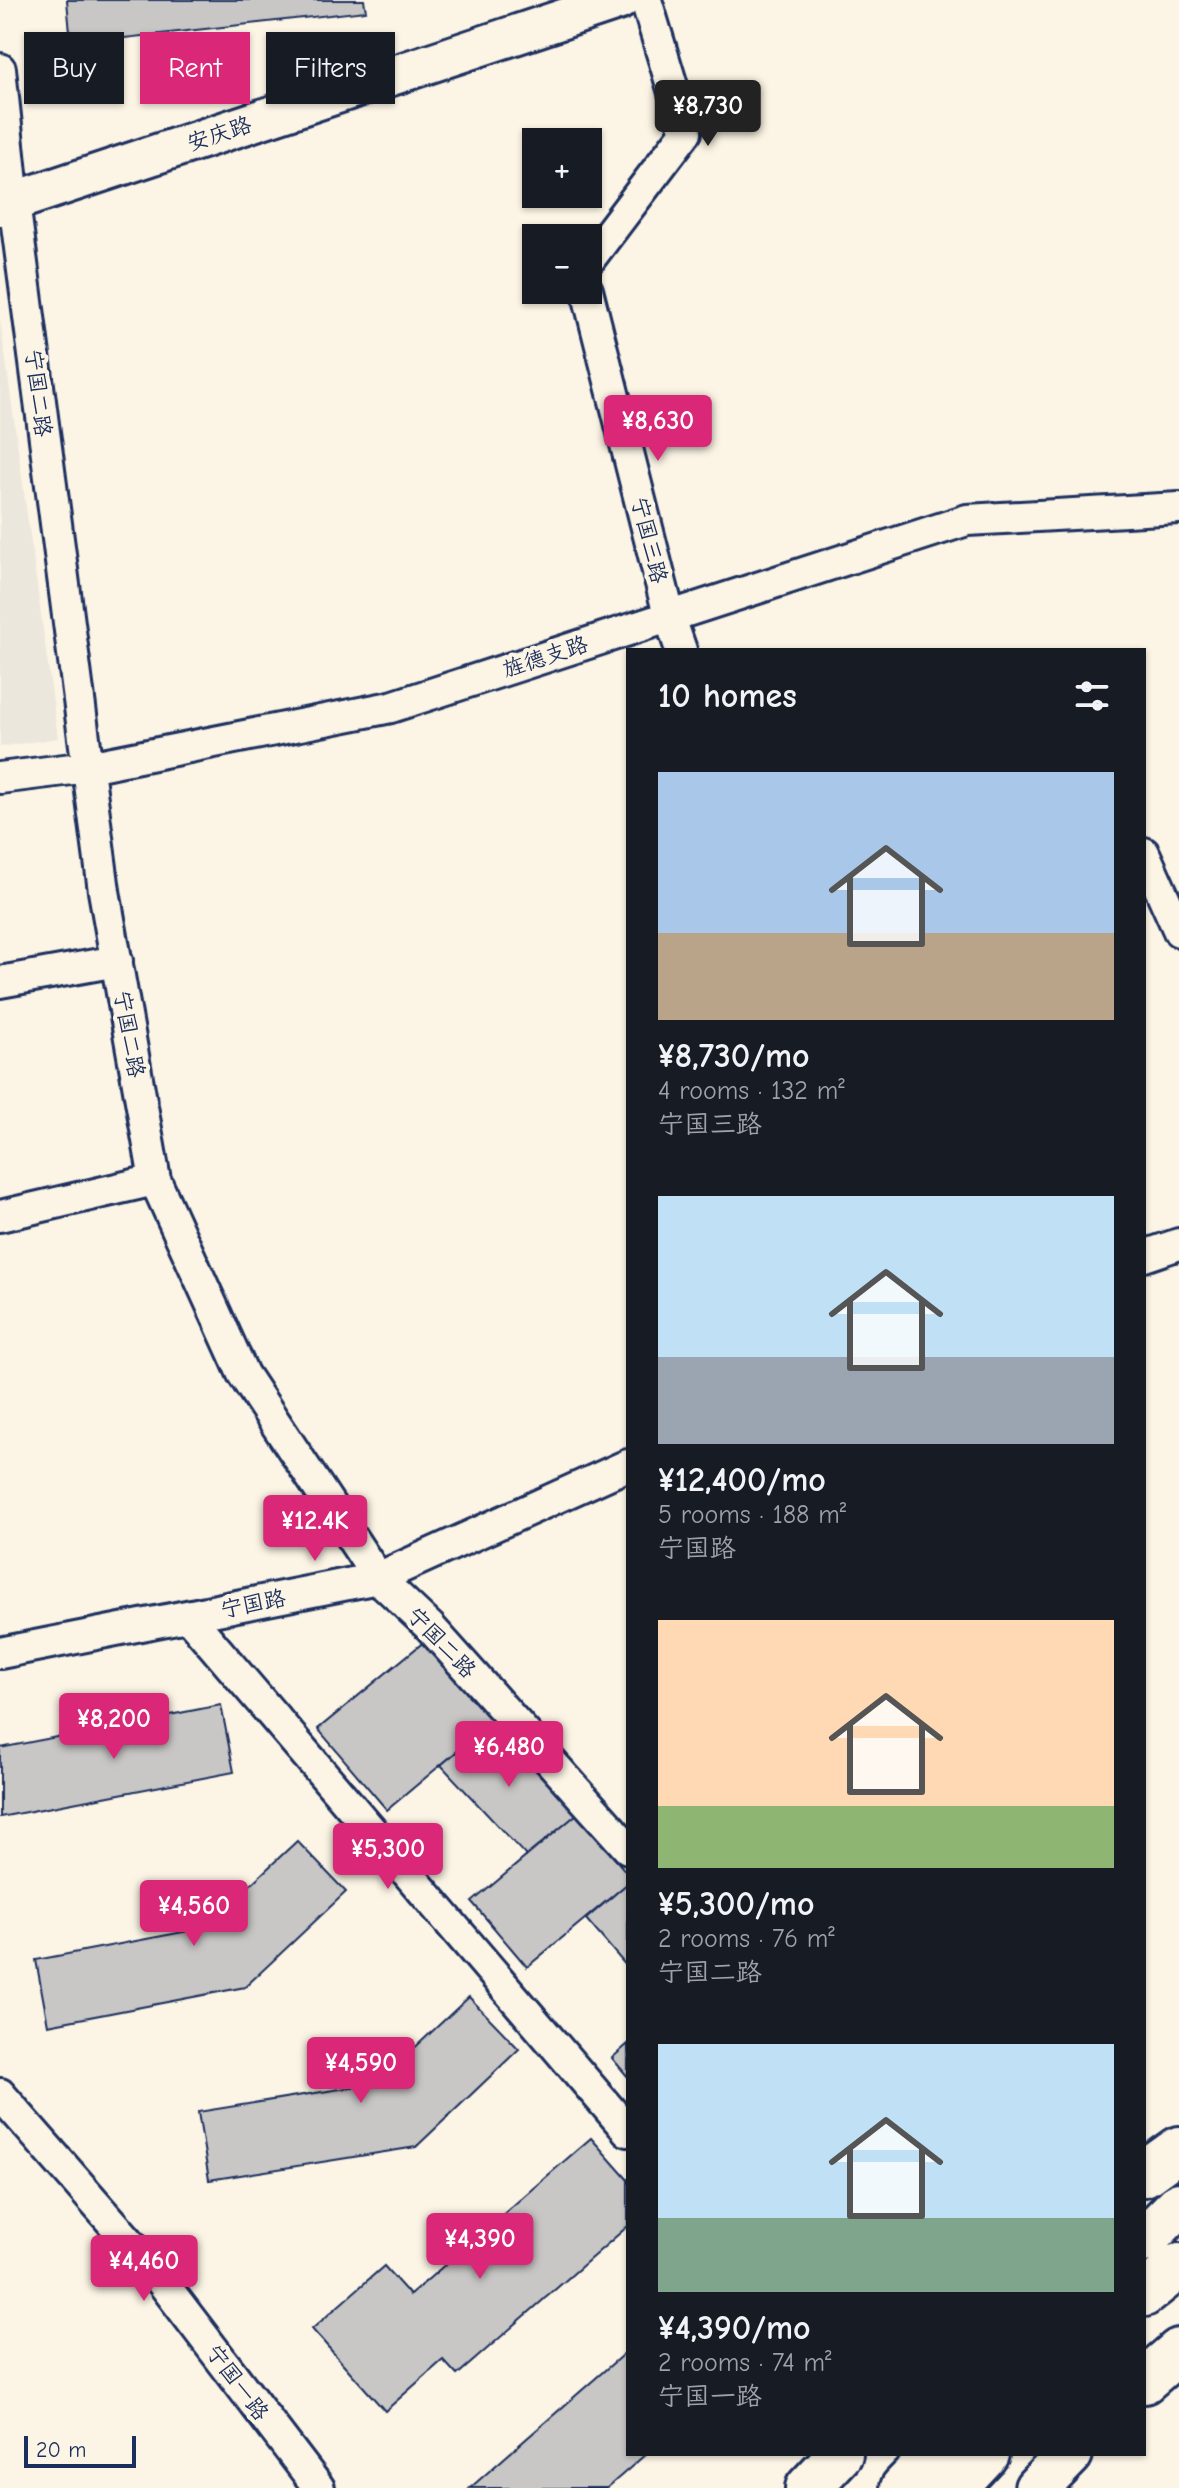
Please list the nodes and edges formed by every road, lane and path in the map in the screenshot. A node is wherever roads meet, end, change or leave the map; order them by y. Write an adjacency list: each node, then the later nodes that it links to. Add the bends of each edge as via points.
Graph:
1 (620, 0): 4 (street, 安庆路)
2 (646, 0): 5 (street, via 686,132)
3 (0, 69): 4 (street, 宁国二路)
4 (7, 204): 10 (street, 宁国二路)
5 (602, 243)
6 (591, 304): 8 (street, 宁国三路)
7 (1179, 508): 8 (street, 旌德支路, via 967,520)
8 (669, 615): 9 (street, 宁国三路); 10 (street, 旌德支路, via 391,707)
9 (680, 648)
10 (88, 767): 11 (street, 旌德支路); 14 (street, 宁国二路)
11 (0, 778)
12 (1146, 857): 13 (street)
13 (1179, 931)
14 (117, 961): 15 (street); 16 (street, 宁国二路)
15 (0, 982)
16 (155, 1180): 17 (street); 21 (street, 宁国二路, via 243,1374)
17 (0, 1216)
18 (1179, 1244): 19 (street)
19 (1146, 1255)
20 (626, 1466): 21 (street, 宁国路)
21 (378, 1578): 22 (street, 宁国路); 24 (street, 宁国二路, via 430,1627)
22 (188, 1616): 23 (street, 宁国路); 26 (street)
23 (0, 1653)
24 (626, 1846)
25 (0, 2094): 39 (street, 宁国一路, via 146,2261)
26 (626, 2129)
27 (1179, 2149): 28 (main road)
28 (1146, 2173)
29 (1179, 2205): 30 (main road)
30 (1146, 2238)
31 (1179, 2266): 32 (main road)
32 (1146, 2292)
33 (1179, 2351): 34 (main road)
34 (1146, 2379)
35 (838, 2456): 40 (main road)
36 (934, 2456): 41 (main road)
37 (984, 2456): 42 (main road)
38 (1068, 2456): 43 (main road)
39 (319, 2488)
40 (808, 2488)
41 (903, 2488)
42 (954, 2488)
43 (1037, 2488)

